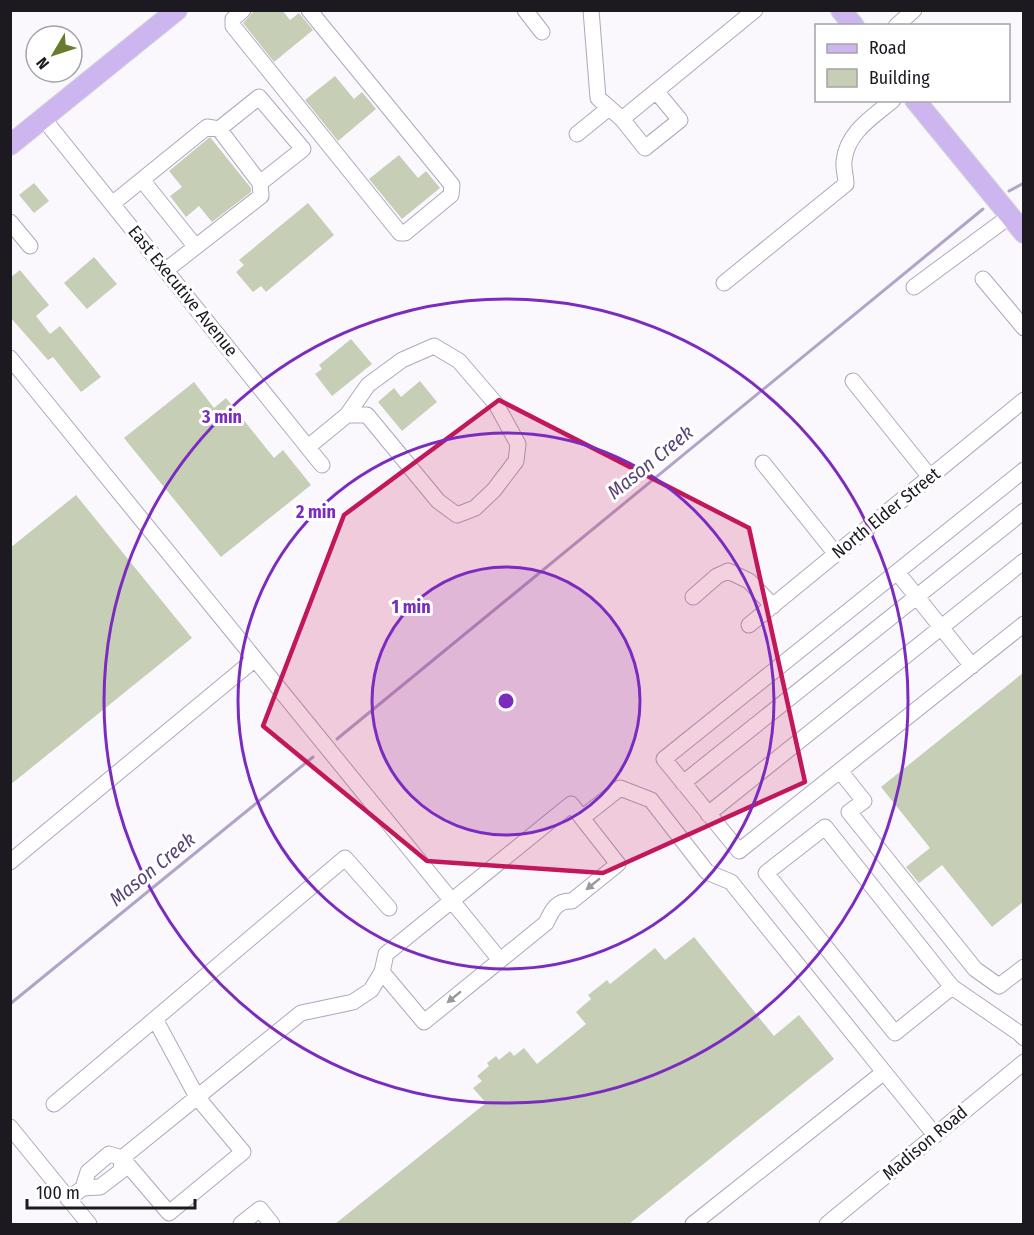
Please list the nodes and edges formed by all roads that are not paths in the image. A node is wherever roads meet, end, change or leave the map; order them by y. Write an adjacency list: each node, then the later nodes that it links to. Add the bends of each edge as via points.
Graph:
1 (177, 10): 16 (main road)
2 (243, 10): 3 (street, via 233,19 233,26 400,233 405,233 451,195 452,185)
3 (309, 10)
4 (525, 10): 11 (street)
5 (591, 10): 15 (street, via 598,98)
6 (755, 10): 12 (street)
7 (842, 10): 9 (main road)
8 (914, 10): 10 (street)
9 (852, 24)
10 (898, 24)
11 (543, 32)
12 (657, 91): 17 (street); 17 (street, via 680,120 645,148)
13 (891, 102): 31 (street, via 858,129 849,143 844,161 846,184)
14 (917, 102): 24 (main road)
15 (609, 108): 17 (street); 19 (street)
16 (43, 118): 20 (main road); 23 (street, East Executive Avenue)
17 (622, 119)
18 (219, 129): 21 (street, via 207,127); 22 (street); 22 (street, via 259,97 303,149)
19 (577, 134)
20 (10, 145)
21 (142, 180): 23 (street); 28 (street)
22 (260, 183): 28 (street, via 261,196)
23 (112, 204): 29 (street, East Executive Avenue)
24 (1010, 216): 26 (main road); 32 (street)
25 (10, 222): 27 (street)
26 (1023, 233)
27 (30, 246)
28 (195, 246): 29 (street)
29 (166, 270): 39 (street, East Executive Avenue)
30 (983, 279): 33 (street)
31 (724, 283)
32 (914, 287)
33 (1023, 328)
34 (10, 358): 35 (street)
35 (16, 375): 54 (street)
36 (853, 381): 43 (street)
37 (1023, 400): 43 (street, North Elder Street)
38 (347, 415): 38 (street, via 367,415 438,501 457,515 476,508 516,461 518,444 496,404 459,361 434,346 402,360 368,385); 39 (street)
39 (308, 447): 41 (street, East Executive Avenue)
40 (763, 463): 45 (street)
41 (322, 465)
42 (1023, 470): 47 (street)
43 (930, 477): 45 (street, North Elder Street)
44 (1023, 511): 49 (street)
45 (836, 554): 50 (street, North Elder Street)
46 (1023, 561): 53 (street)
47 (897, 572): 49 (street); 57 (street, via 664,759)
48 (693, 597): 50 (street, via 728,571 749,581)
49 (916, 597): 53 (street); 57 (street)
50 (772, 606): 52 (street, North Elder Street)
51 (1023, 624): 55 (street)
52 (749, 625)
53 (941, 627): 55 (street); 58 (street)
54 (255, 660): 60 (street); 61 (street)
55 (972, 666): 56 (street)
56 (840, 771): 58 (street, via 739,851); 64 (street, via 864,801 849,812 975,969 999,986)
57 (683, 783): 58 (street)
58 (708, 814)
59 (582, 818): 61 (street, via 571,804); 63 (street, one-way to 63, via 618,864 572,901 564,900 552,909 546,922); 70 (street, via 620,788 651,800 706,872 730,882)
60 (10, 862)
61 (453, 901): 63 (street); 65 (street, via 386,954)
62 (389, 908): 67 (street, via 345,858)
63 (500, 960): 65 (street, one-way to 65, via 424,1022)
64 (1023, 967)
65 (386, 977): 71 (street, via 353,1002 301,1012)
66 (952, 987): 66 (street, via 825,827 766,873 895,1033); 68 (street)
67 (155, 1019): 71 (street); 72 (street)
68 (1023, 1038)
69 (1023, 1062): 74 (street, Madison Road)
70 (884, 1072): 74 (street); 80 (street)
71 (197, 1097): 75 (street); 75 (street, via 243,1152 169,1213)
72 (54, 1104)
73 (10, 1127): 76 (street)
74 (935, 1135): 81 (street, Madison Road)
75 (122, 1158): 76 (street, via 121,1171 100,1187 83,1188)
76 (69, 1199): 77 (street)
77 (89, 1224)
78 (240, 1224): 79 (street, via 260,1209)
79 (272, 1224)
80 (693, 1224)
81 (827, 1224)

